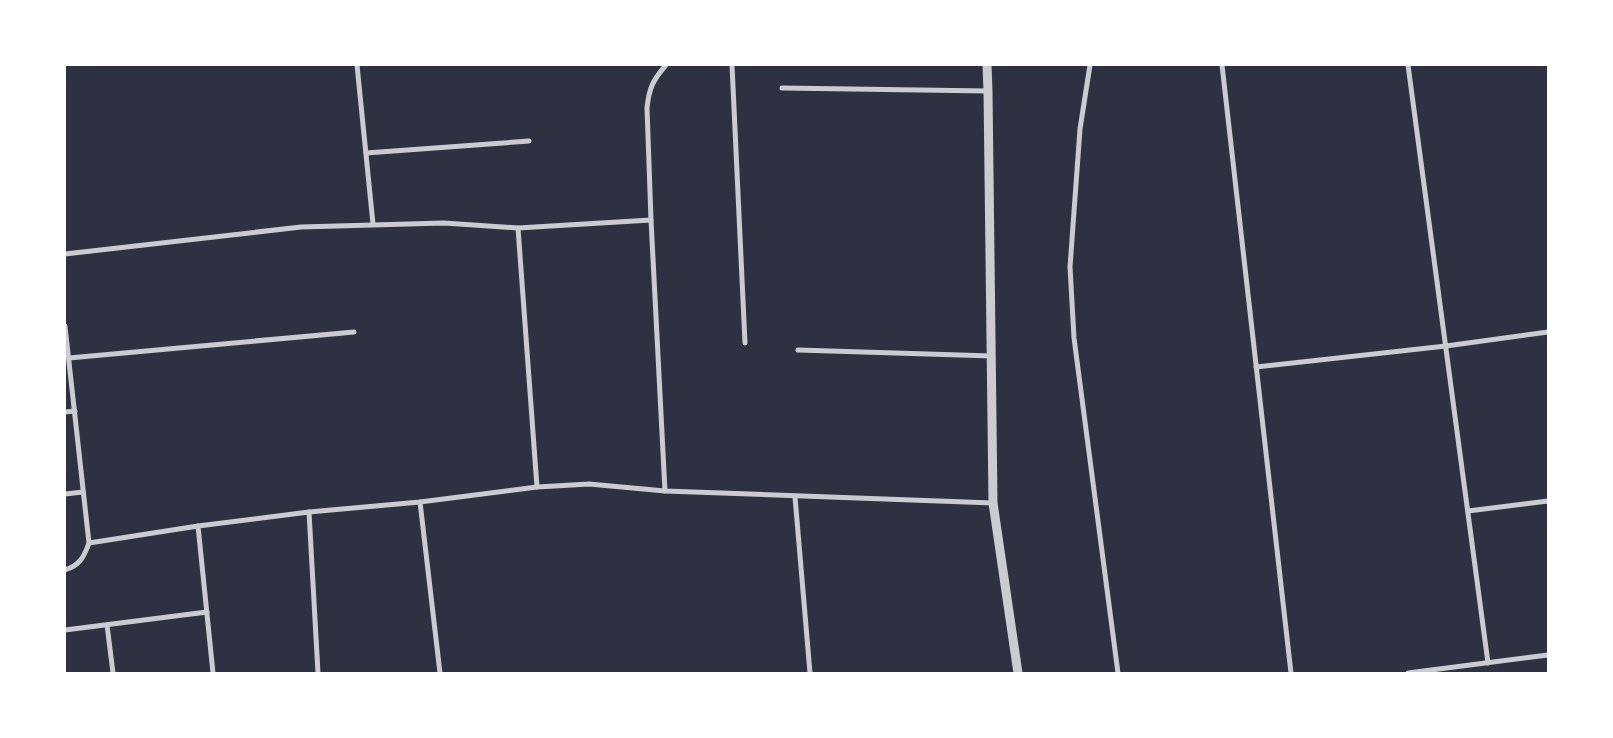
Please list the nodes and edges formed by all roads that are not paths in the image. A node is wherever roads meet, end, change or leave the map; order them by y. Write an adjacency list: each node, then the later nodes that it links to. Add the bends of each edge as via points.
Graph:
1 (357, 65): 11 (street)
2 (666, 65): 12 (street, via 653,81 647,108)
3 (732, 65): 19 (street)
4 (986, 65): 9 (street)
5 (1090, 65): 51 (street, via 1080,129 1070,267 1074,338)
6 (1222, 65): 24 (street)
7 (1408, 65): 20 (street)
8 (782, 88): 9 (street)
9 (988, 91): 22 (street)
10 (529, 141): 11 (street)
11 (366, 153): 13 (street)
12 (651, 220): 14 (street); 28 (street)
13 (373, 224): 14 (street, via 444,223); 15 (street, via 301,227)
14 (518, 228): 27 (street)
15 (65, 254)
16 (65, 326): 23 (street)
17 (354, 332): 23 (street)
18 (1548, 332): 20 (street)
19 (745, 343)
20 (1446, 346): 24 (street); 35 (street)
21 (798, 350): 22 (street)
22 (992, 356): 34 (street)
23 (69, 358): 25 (street)
24 (1256, 367): 52 (street)
25 (75, 411): 26 (street); 29 (street)
26 (65, 412)
27 (537, 487): 28 (street, via 588,484); 33 (street)
28 (666, 491): 31 (street)
29 (83, 492): 30 (street); 38 (street)
30 (65, 494)
31 (794, 497): 34 (street); 49 (street)
32 (1548, 500): 35 (street)
33 (420, 502): 36 (street); 48 (street)
34 (993, 503): 50 (street)
35 (1468, 511): 44 (street)
36 (309, 512): 37 (street); 47 (street)
37 (198, 526): 38 (street); 40 (street)
38 (89, 543): 39 (street, via 80,563)
39 (65, 570)
40 (207, 612): 41 (street); 46 (street)
41 (107, 625): 42 (street); 45 (street)
42 (65, 630)
43 (1548, 655): 44 (street)
44 (1488, 663): 53 (street)
45 (113, 673)
46 (213, 673)
47 (318, 673)
48 (440, 673)
49 (810, 673)
50 (1018, 673)
51 (1118, 673)
52 (1291, 673)
53 (1408, 673)

